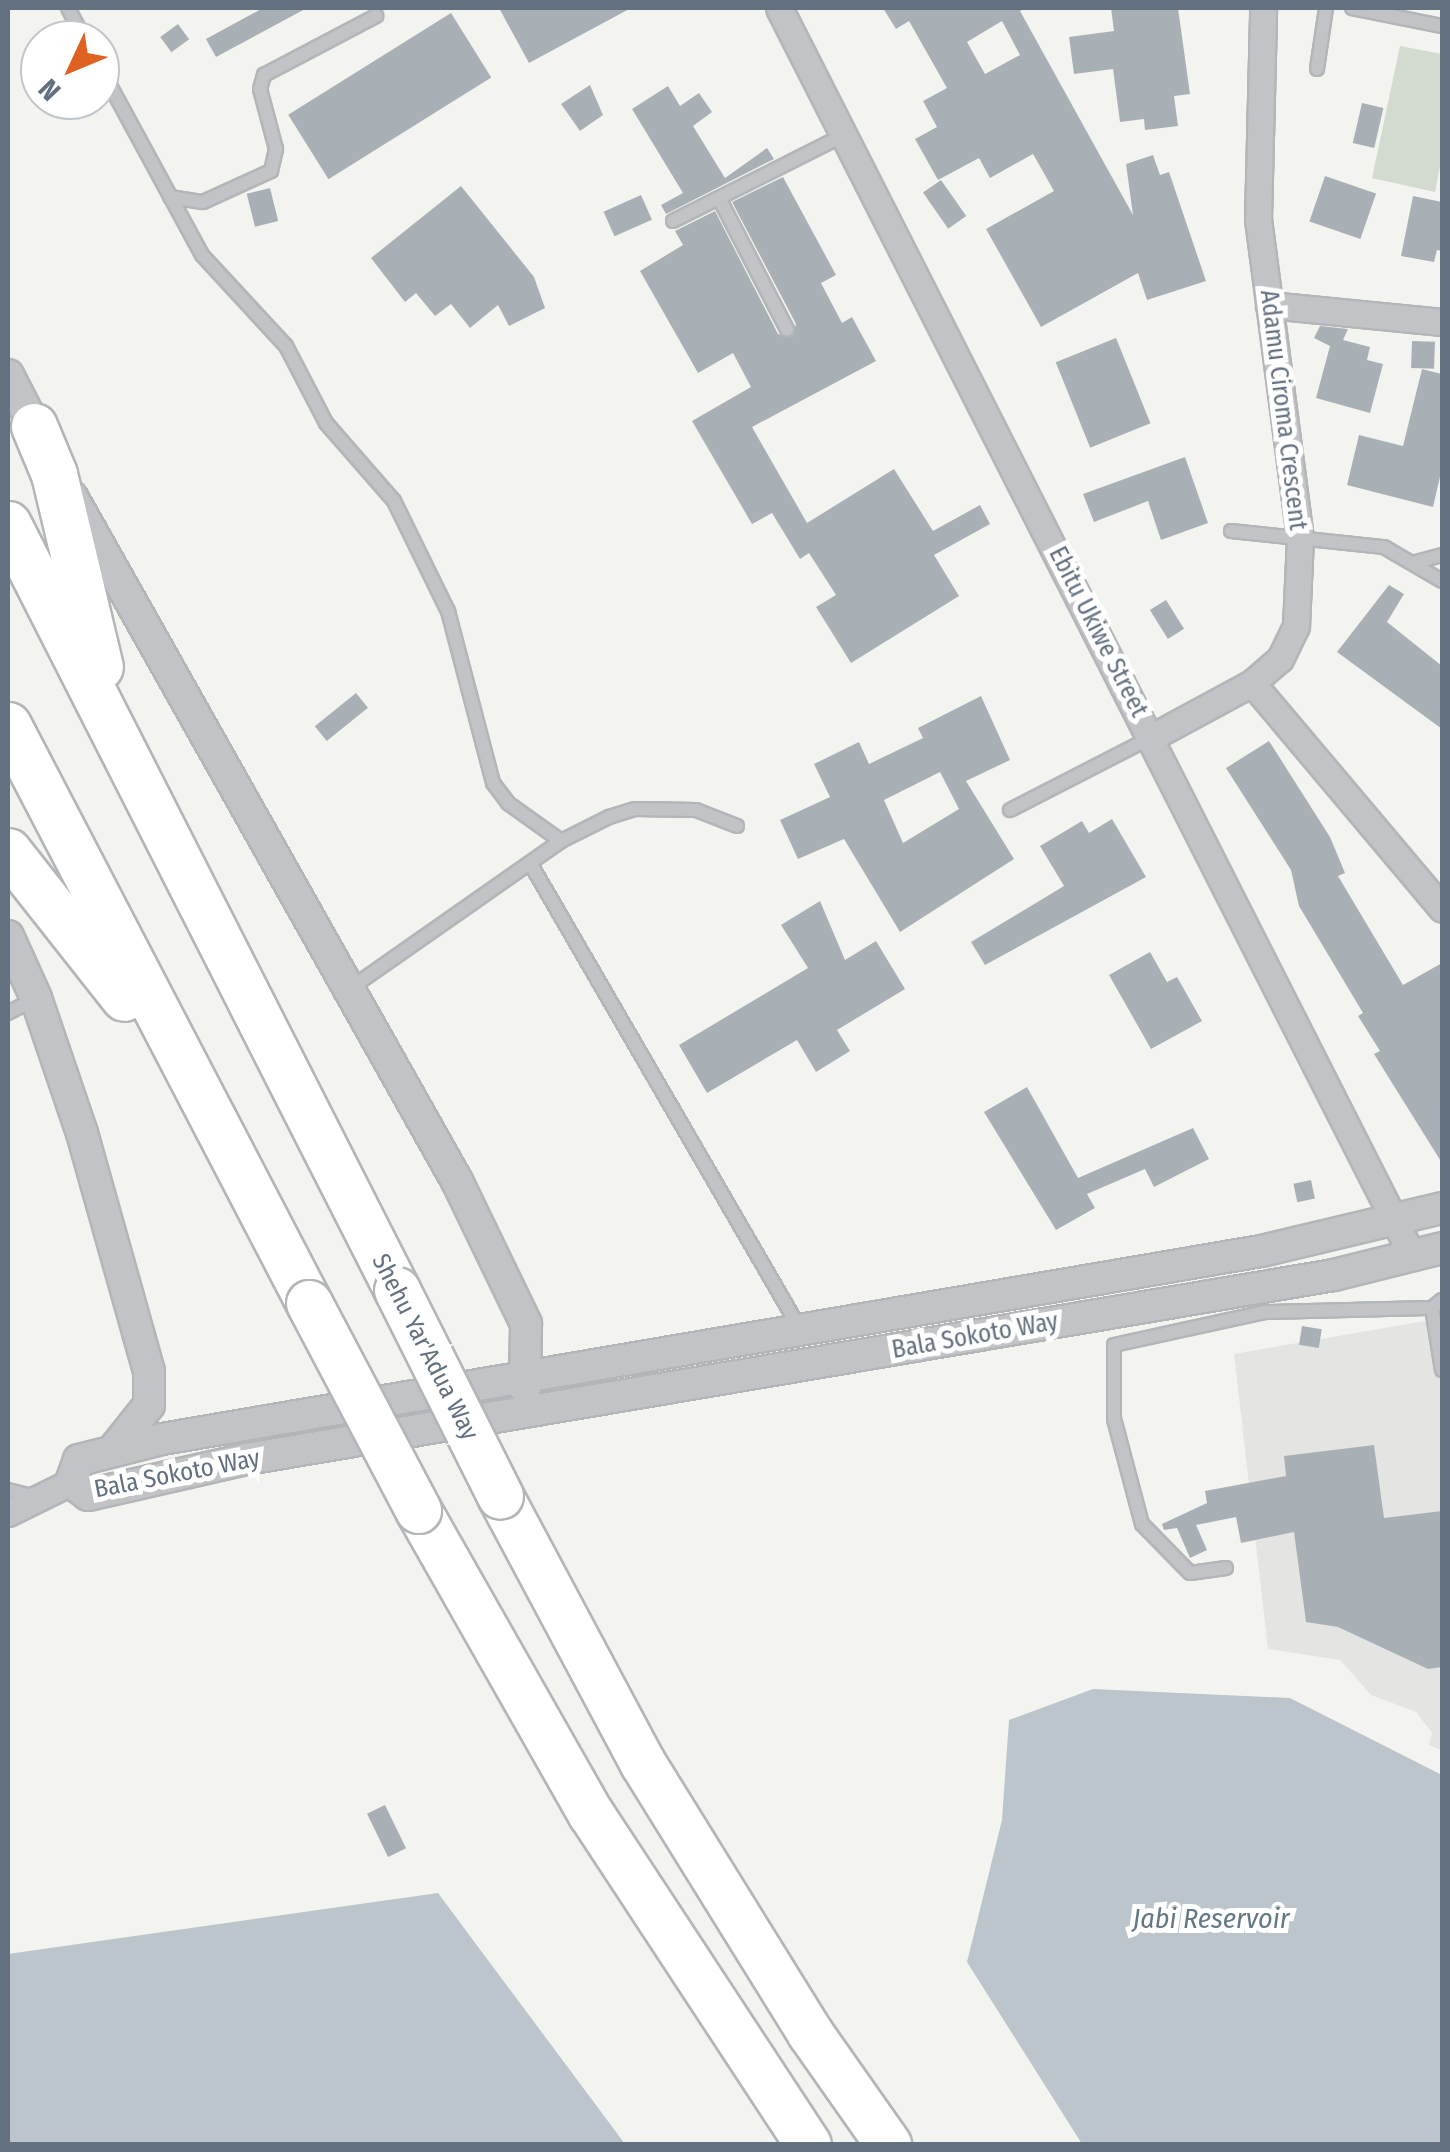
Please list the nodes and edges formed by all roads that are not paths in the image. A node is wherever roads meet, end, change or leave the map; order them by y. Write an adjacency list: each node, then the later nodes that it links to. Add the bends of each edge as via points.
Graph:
1 (779, 8): 9 (street, Ebitu Ukiwe Street)
2 (1263, 8): 13 (street, Adamu Ciroma Crescent, via 1258,220)
3 (1326, 8): 7 (lane)
4 (1352, 8): 6 (lane)
5 (376, 16): 10 (lane, via 264,74 260,89 276,149 271,171 203,202)
6 (1442, 26)
7 (1317, 69)
8 (120, 104): 10 (lane)
9 (844, 135): 11 (lane); 26 (street, Ebitu Ukiwe Street)
10 (170, 197): 29 (lane, via 202,254 286,346 326,424 394,501 448,612 494,783 508,803)
11 (719, 198): 12 (lane); 15 (lane)
12 (673, 221)
13 (1269, 304): 14 (street); 20 (street, Adamu Ciroma Crescent)
14 (1442, 322)
15 (787, 330)
16 (8, 375): 17 (street)
17 (34, 426): 32 (highway, via 64,510 100,669); 35 (street)
18 (8, 524): 32 (highway, Shehu Yar'Adua Way)
19 (1231, 531): 20 (lane)
20 (1300, 538): 22 (lane, via 1384,546); 24 (street, Adamu Ciroma Crescent, via 1296,626 1280,659)
21 (1442, 555): 22 (lane)
22 (1416, 562): 23 (lane)
23 (1442, 581)
24 (1252, 683): 26 (street, Adamu Ciroma Crescent); 33 (street)
25 (8, 725): 38 (highway)
26 (1152, 737): 27 (lane); 40 (street, Ebitu Ukiwe Street)
27 (1010, 810)
28 (736, 826): 29 (lane, via 696,810 635,809)
29 (560, 842): 31 (lane)
30 (8, 851): 38 (highway, via 144,1024)
31 (530, 863): 35 (lane); 46 (lane)
32 (197, 894): 62 (highway, Shehu Yar'Adua Way, bridge, via 500,1496 642,1762 800,2018)
33 (1442, 909)
34 (8, 936): 36 (street)
35 (348, 990): 45 (street, via 457,1181)
36 (36, 998): 37 (lane); 50 (street)
37 (8, 1013)
38 (244, 1184): 61 (highway, bridge, via 591,1814)
39 (1442, 1208): 40 (street, Bala Sokoto Way)
40 (1400, 1221): 42 (street, Ebitu Ukiwe Street); 46 (street, Bala Sokoto Way, via 1261,1252)
41 (1442, 1248): 42 (street, Bala Sokoto Way)
42 (1413, 1257): 44 (street, Bala Sokoto Way)
43 (1437, 1304): 47 (lane, via 1265,1312); 49 (lane)
44 (1104, 1314): 47 (lane); 52 (street, Bala Sokoto Way)
45 (526, 1324): 48 (street, via 547,1350); 51 (street)
46 (799, 1327): 48 (street, Bala Sokoto Way)
47 (1114, 1345): 60 (lane, via 1114,1419 1142,1524 1190,1573)
48 (579, 1367): 51 (street, Bala Sokoto Way)
49 (1442, 1370)
50 (150, 1371): 53 (street); 54 (street, via 149,1405)
51 (529, 1373): 52 (street, via 515,1402); 53 (street, Bala Sokoto Way)
52 (487, 1419): 55 (street, Bala Sokoto Way)
53 (182, 1436): 54 (street, Bala Sokoto Way); 55 (street, via 219,1460)
54 (114, 1449): 56 (street, Bala Sokoto Way, via 78,1460)
55 (247, 1459): 56 (street, Bala Sokoto Way, via 88,1495)
56 (71, 1482): 58 (street)
57 (8, 1490): 58 (lane)
58 (40, 1497): 59 (street)
59 (8, 1513)
60 (1226, 1568)
61 (808, 2144)
62 (888, 2144)

